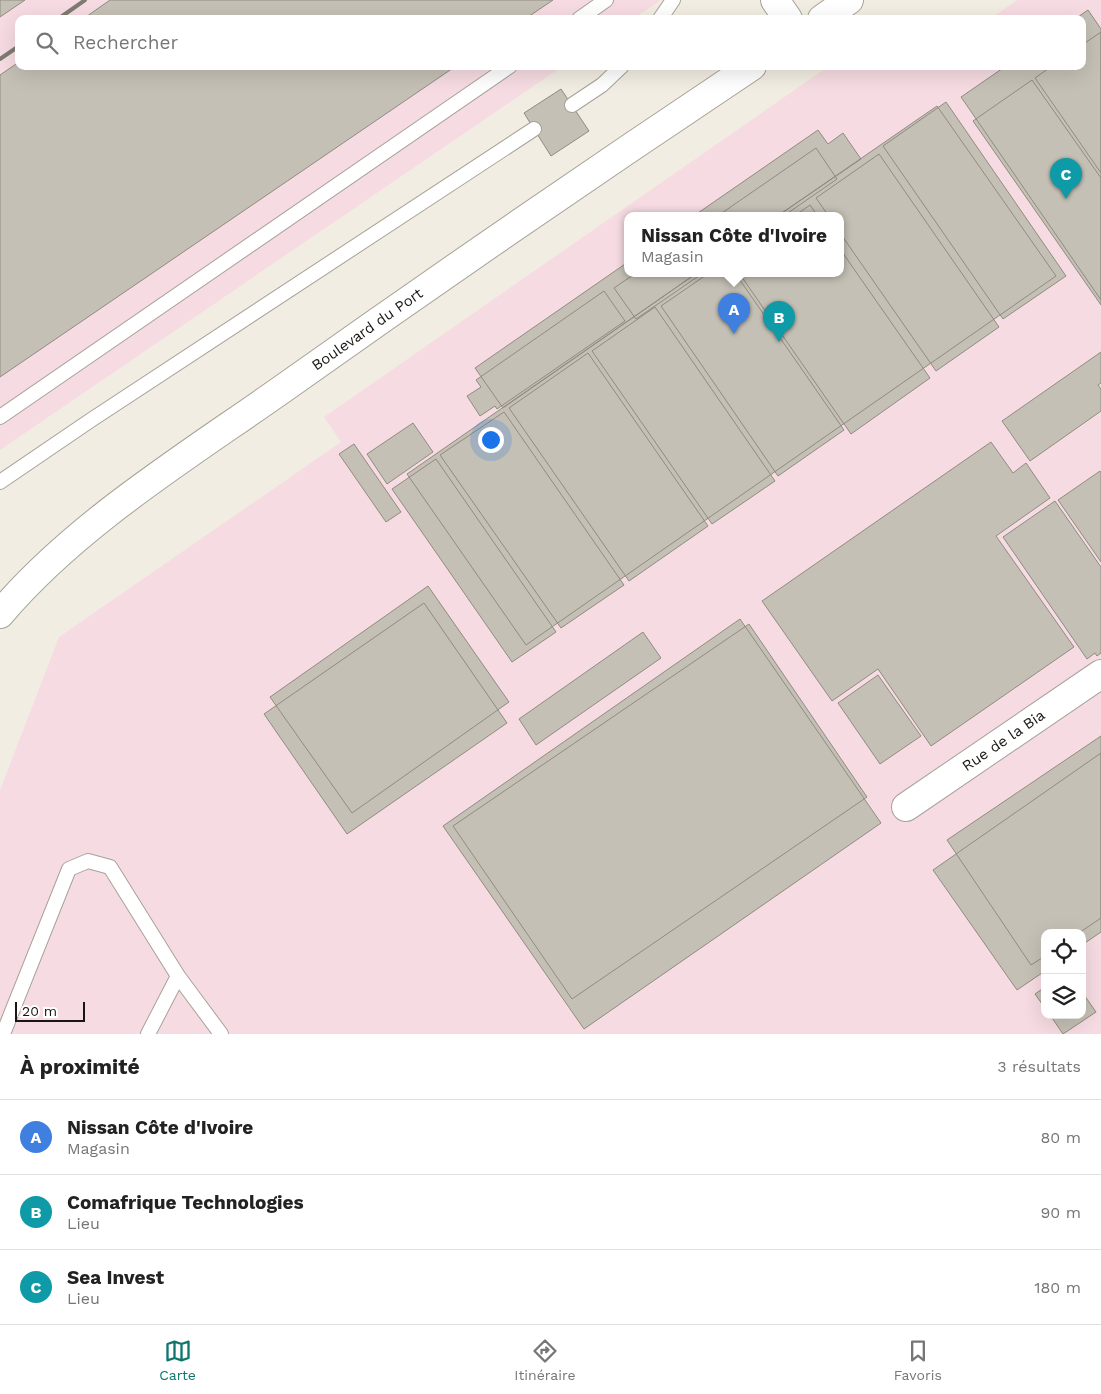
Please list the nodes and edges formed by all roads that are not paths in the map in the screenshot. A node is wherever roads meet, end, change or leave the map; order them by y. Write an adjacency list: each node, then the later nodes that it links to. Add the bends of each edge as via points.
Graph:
1 (606, 0): 5 (lane)
2 (673, 0): 6 (lane)
3 (776, 0): 7 (main road)
4 (849, 0): 8 (main road)
5 (585, 15)
6 (663, 15)
7 (785, 15)
8 (828, 15)
9 (504, 70): 14 (lane)
10 (618, 70): 12 (lane)
11 (746, 70): 16 (main road, Boulevard du Port, via 152,480 69,545 22,588)
12 (572, 105)
13 (534, 129): 15 (lane)
14 (0, 417)
15 (0, 482)
16 (0, 614)
17 (1101, 674): 18 (main road, Rue de la Bia)
18 (906, 807)
19 (178, 976): 20 (lane, via 110,867 88,862 70,869); 21 (lane); 22 (lane)
20 (2, 1034)
21 (148, 1034)
22 (221, 1034)

